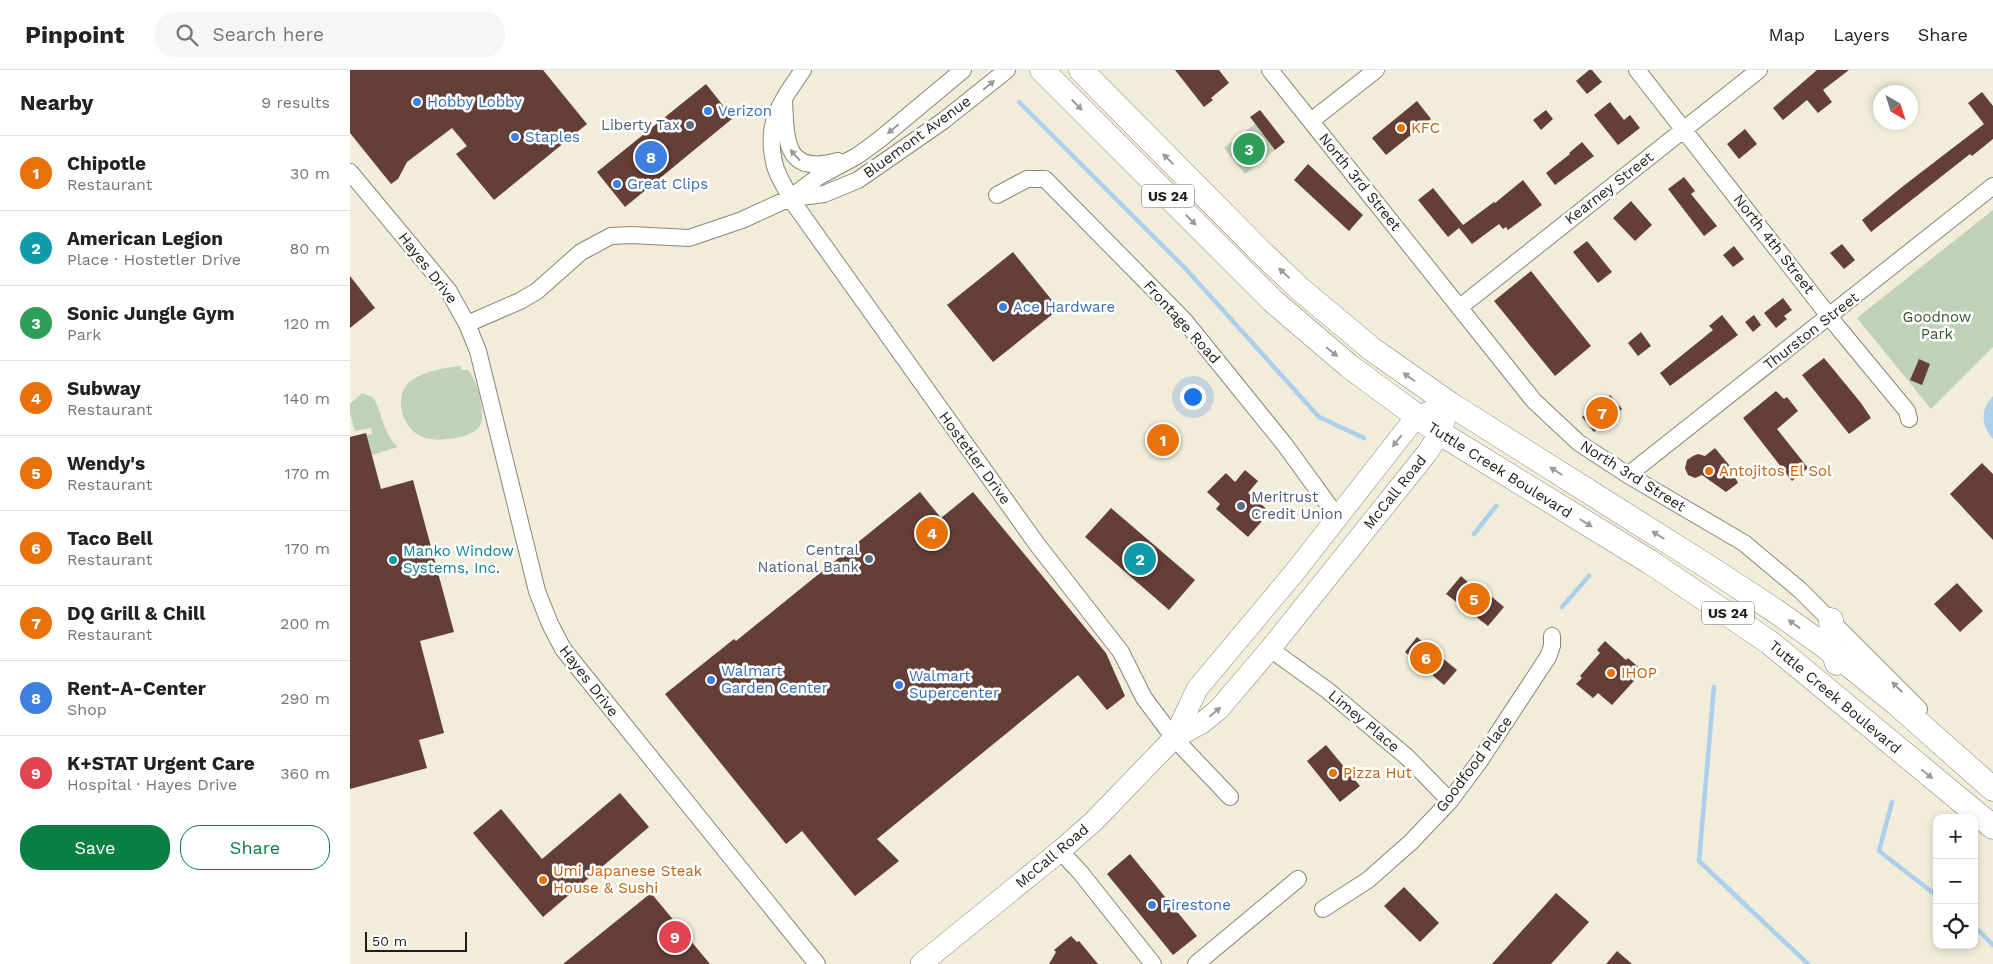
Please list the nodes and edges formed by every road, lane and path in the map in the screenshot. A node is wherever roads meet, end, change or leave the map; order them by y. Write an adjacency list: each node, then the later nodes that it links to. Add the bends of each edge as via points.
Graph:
1 (802, 70): 10 (street)
2 (963, 70): 13 (street, Bluemont Avenue, one-way to 13)
3 (1007, 70): 17 (street, Bluemont Avenue, one-way to 3, via 824,194 858,180 943,122)
4 (1042, 70): 22 (highway, Tuttle Creek Boulevard / US 24, one-way to 22, via 1273,300 1317,340)
5 (1081, 70): 21 (highway, Tuttle Creek Boulevard / US 24, one-way to 5, via 1373,350 1300,289)
6 (1270, 70): 11 (street, North 3rd Street)
7 (1376, 70): 11 (street)
8 (1637, 70): 12 (street, North 4th Street)
9 (1759, 70): 12 (street, Kearney Street)
10 (784, 97): 13 (street, one-way to 10, via 813,166 799,160 790,150 786,134); 17 (street, Hostetler Drive, via 775,114 771,139 775,167)
11 (1311, 121): 18 (street, North 3rd Street)
12 (1684, 130): 18 (street, Kearney Street); 19 (street, North 4th Street)
13 (857, 156): 17 (street, Bluemont Avenue, via 818,177)
14 (350, 172): 20 (street, Hayes Drive, via 448,290)
15 (1993, 186): 19 (street, Thurston Street)
16 (997, 195): 26 (street, Frontage Road, via 1027,179 1045,179 1184,320 1285,445)
17 (790, 198): 20 (street, Bluemont Avenue, via 742,220 689,238 611,236 581,252 537,291); 33 (street, Hostetler Drive, via 1036,543 1121,652 1144,698)
18 (1460, 307): 25 (street, North 3rd Street, via 1534,401 1579,443)
19 (1829, 316): 23 (street, North 4th Street, via 1907,411); 25 (street, Thurston Street)
20 (467, 324): 42 (street, Hayes Drive, via 478,351 537,591 562,649)
21 (1450, 404): 22 (main road); 24 (main road, McCall Road); 32 (highway, Tuttle Creek Boulevard / US 24, one-way to 21, via 1713,570)
22 (1416, 417): 24 (highway, Tuttle Creek Boulevard / US 24); 26 (main road, McCall Road, one-way to 26)
23 (1909, 419)
24 (1440, 433): 28 (main road, McCall Road); 34 (highway, Tuttle Creek Boulevard / US 24, one-way to 34, via 1714,604 1769,642)
25 (1628, 475): 29 (street, North 3rd Street, via 1744,543)
26 (1338, 518): 27 (main road, McCall Road); 28 (main road, via 1338,532)
27 (1294, 573): 31 (main road, via 1267,627 1264,639); 33 (main road, McCall Road, via 1197,689)
28 (1307, 601): 31 (main road, McCall Road)
29 (1831, 620): 32 (highway); 35 (street, North 3rd Street, one-way to 29, via 1946,737)
30 (1552, 636): 37 (street, Goodfood Place, via 1548,657)
31 (1270, 649): 33 (main road, McCall Road, one-way to 31, via 1202,723 1219,709); 37 (street, Limey Place, via 1327,690 1400,751)
32 (1833, 652): 34 (highway, via 1845,684); 35 (highway, Tuttle Creek Boulevard / US 24)
33 (1174, 738): 36 (street, Hostetler Drive); 39 (main road, McCall Road, via 1094,821)
34 (1897, 749): 38 (highway, Tuttle Creek Boulevard / US 24, one-way to 38)
35 (1985, 782)
36 (1230, 798)
37 (1450, 800): 41 (street, Goodfood Place, via 1411,842 1368,880)
38 (1993, 827)
39 (1060, 851): 43 (main road, McCall Road); 44 (street)
40 (1298, 879): 45 (street)
41 (1323, 910)
42 (817, 964)
43 (921, 964)
44 (1153, 964)
45 (1196, 964)

